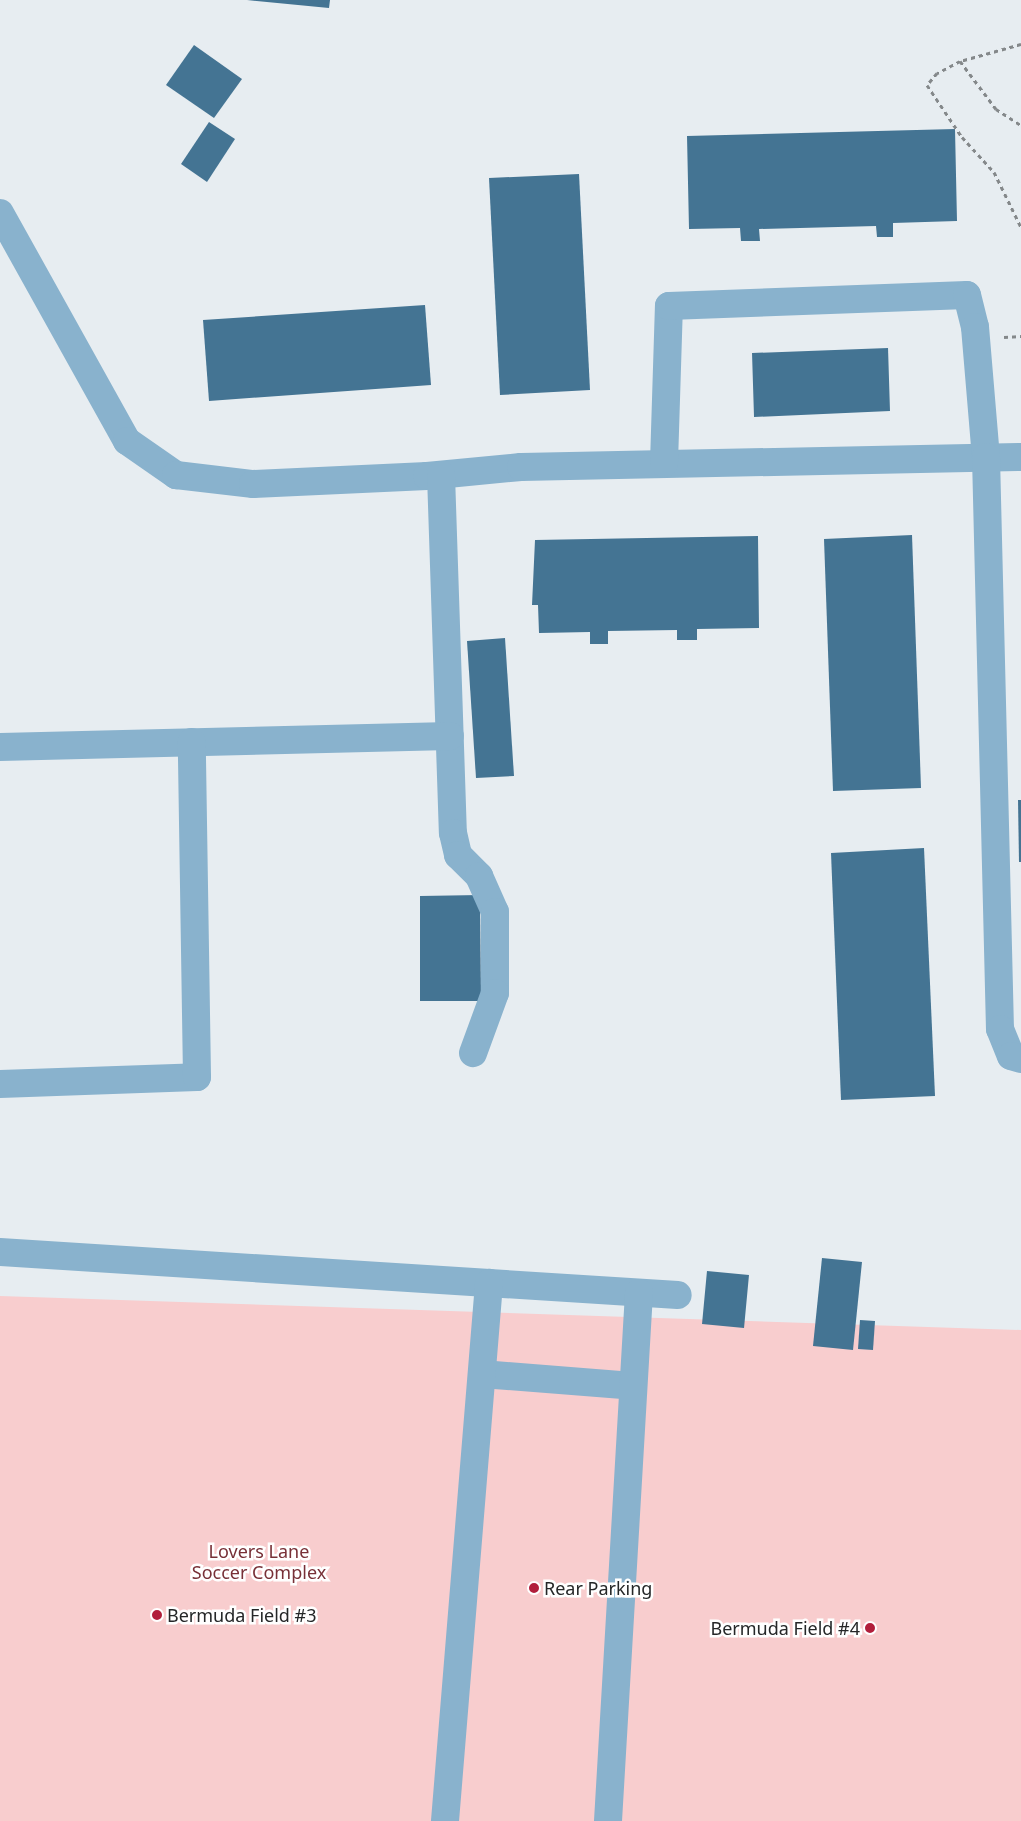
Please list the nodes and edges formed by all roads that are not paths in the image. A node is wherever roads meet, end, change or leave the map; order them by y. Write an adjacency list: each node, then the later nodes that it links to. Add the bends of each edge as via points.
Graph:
1 (0, 213): 5 (lane, via 127,441 176,475 253,484)
2 (986, 457): 3 (lane); 4 (lane); 4 (lane, via 976,327 967,295 669,306); 10 (lane, via 1000,1029 1011,1056)
3 (1021, 457)
4 (664, 463): 5 (lane, via 520,467)
5 (441, 475): 6 (lane)
6 (450, 736): 7 (lane); 9 (lane, via 458,855 479,876 495,912 495,993)
7 (192, 742): 8 (lane); 11 (lane, via 197,1076)
8 (0, 747)
9 (473, 1053)
10 (1021, 1059)
11 (0, 1084)
12 (0, 1252): 13 (lane)
13 (489, 1283): 14 (lane); 16 (lane)
14 (639, 1293): 15 (lane); 17 (lane)
15 (678, 1295)
16 (482, 1374): 17 (lane); 18 (lane)
17 (633, 1386): 19 (lane)
18 (445, 1821)
19 (608, 1821)

